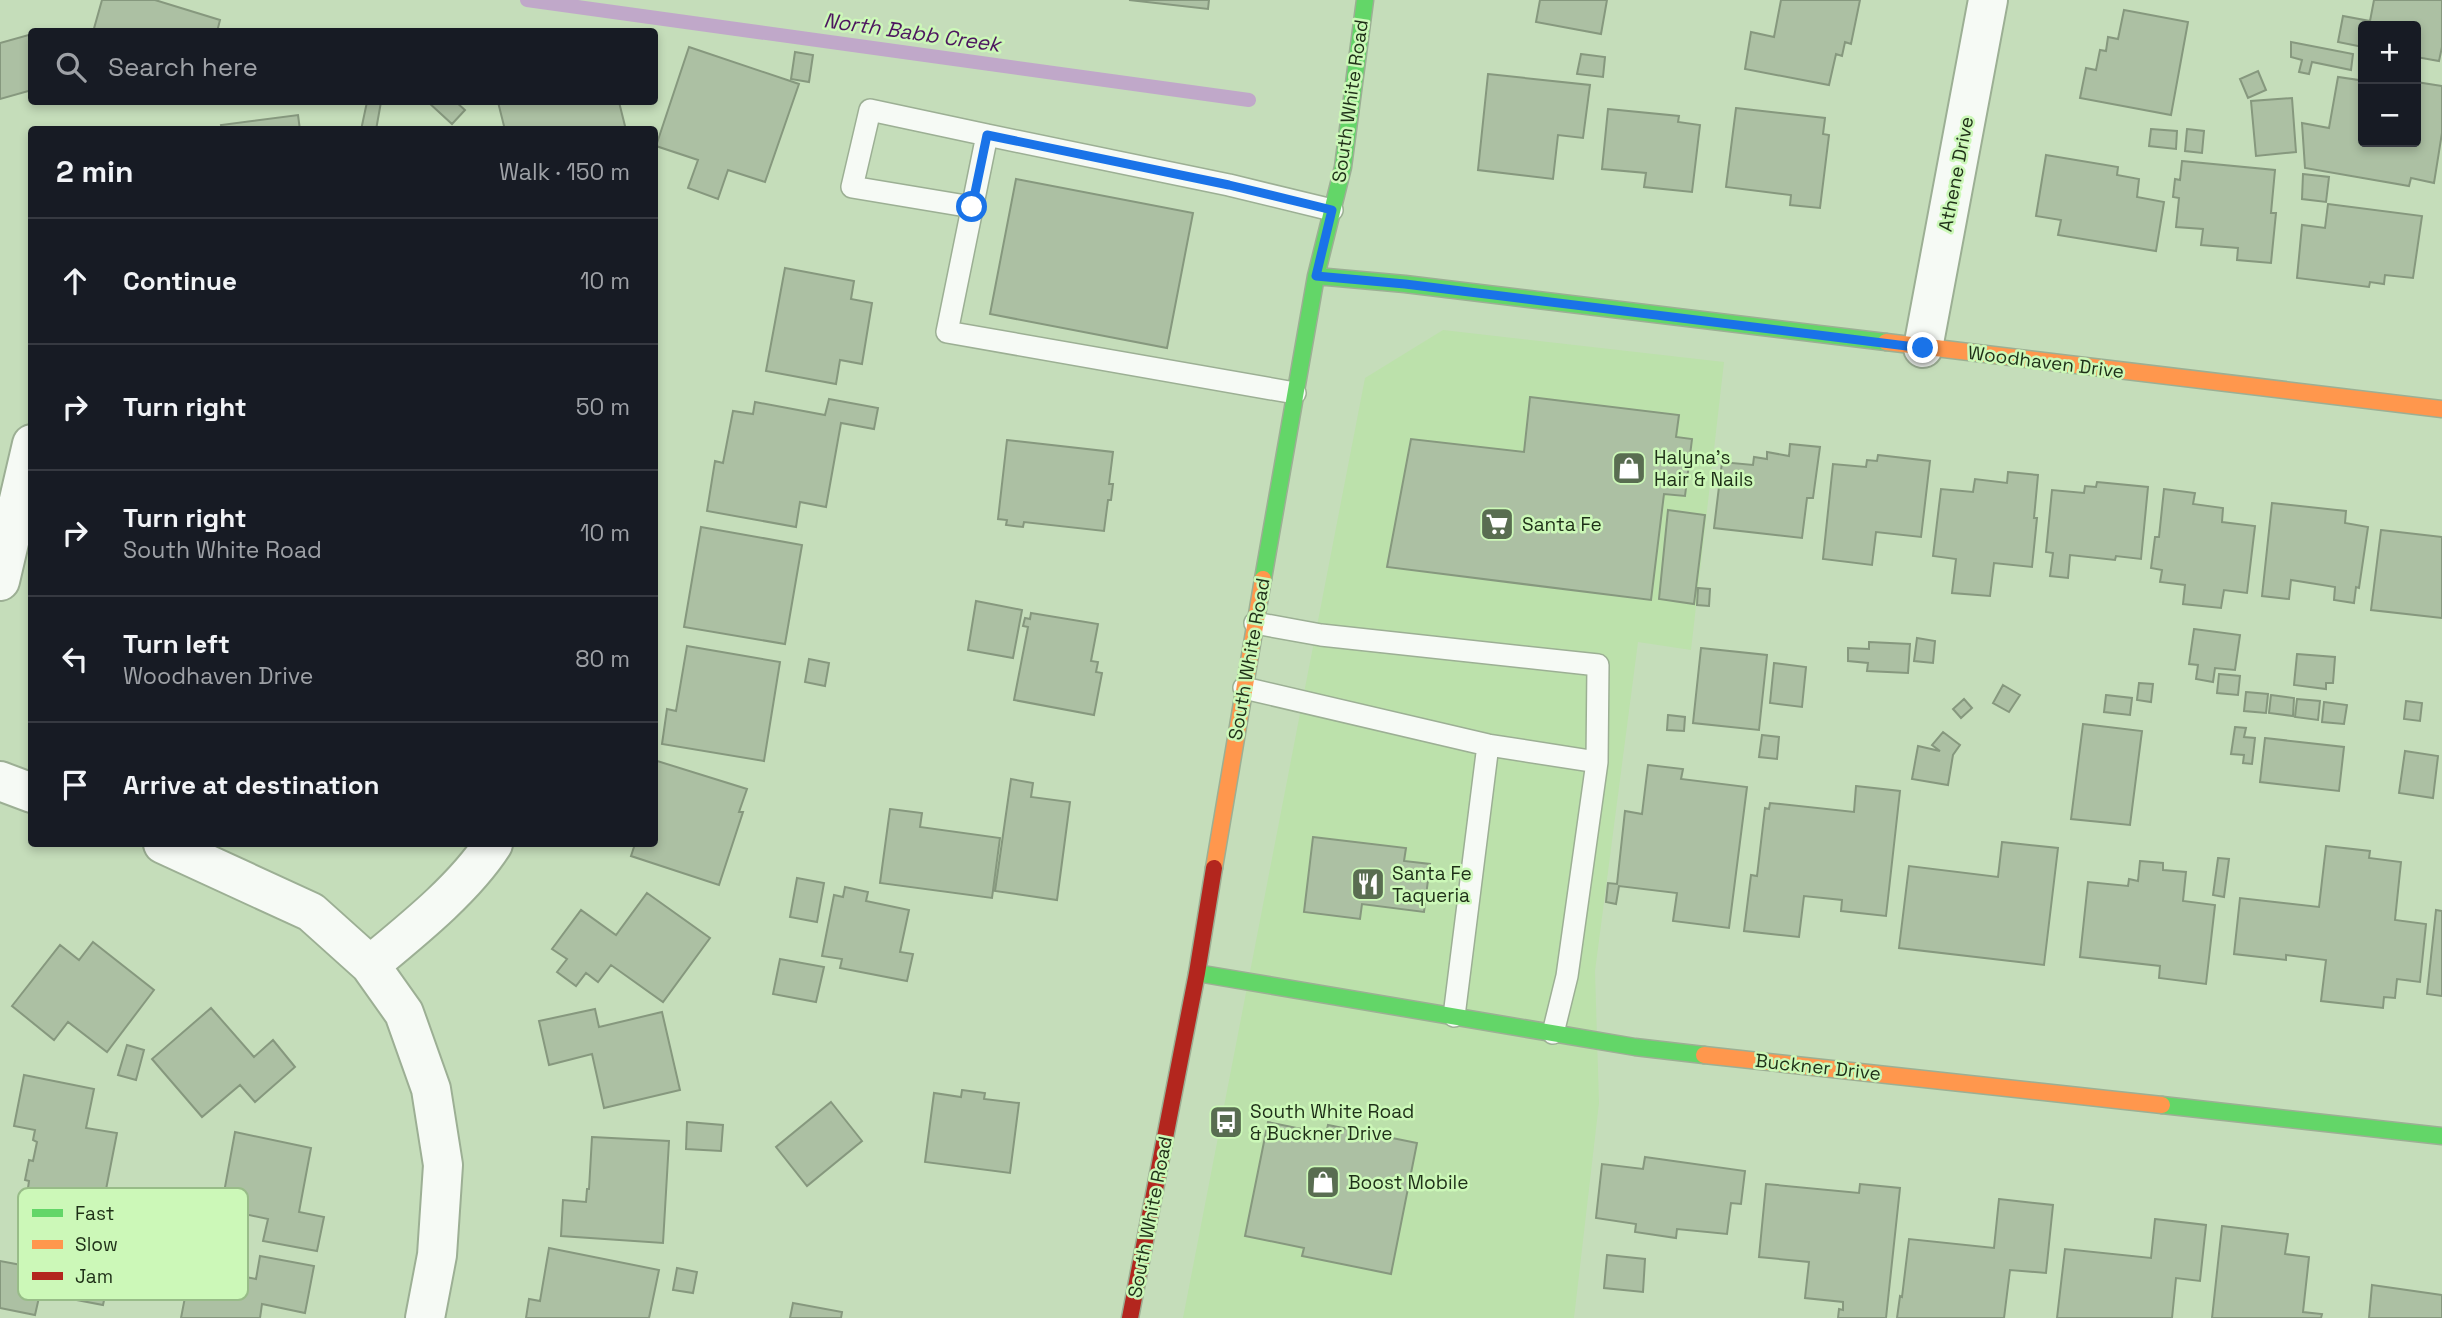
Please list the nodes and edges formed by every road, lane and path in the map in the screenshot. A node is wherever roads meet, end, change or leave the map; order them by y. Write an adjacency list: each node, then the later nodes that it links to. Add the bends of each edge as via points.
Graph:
1 (1365, 0): 5 (street, South White Road, via 1343,167)
2 (1988, 0): 7 (street, Athene Drive)
3 (987, 135): 4 (lane); 4 (lane, via 870,110 852,187); 5 (lane)
4 (972, 207): 8 (lane, via 947,332)
5 (1332, 210): 6 (street, South White Road)
6 (1316, 276): 7 (street, Woodhaven Drive); 8 (street, South White Road)
7 (1923, 348): 9 (street, Woodhaven Drive)
8 (1295, 393): 12 (street, South White Road)
9 (2442, 409)
10 (28, 461): 11 (street)
11 (0, 581)
12 (1255, 623): 13 (street, South White Road); 15 (lane, via 1321,635 1598,665)
13 (1244, 688): 14 (lane); 21 (street, South White Road)
14 (1488, 745): 15 (lane); 22 (lane)
15 (1597, 762): 23 (lane, via 1567,976)
16 (0, 781): 17 (street)
17 (28, 792)
18 (172, 847): 20 (street, via 311,912)
19 (491, 847): 20 (street, via 415,928)
20 (370, 965): 25 (street, via 404,1013 431,1088 443,1165 437,1255)
21 (1197, 973): 22 (street, Buckner Drive); 26 (street, South White Road)
22 (1454, 1016): 23 (street, Buckner Drive)
23 (1553, 1033): 24 (street, Buckner Drive, via 1635,1047)
24 (2442, 1136)
25 (425, 1318)
26 (1130, 1318)

